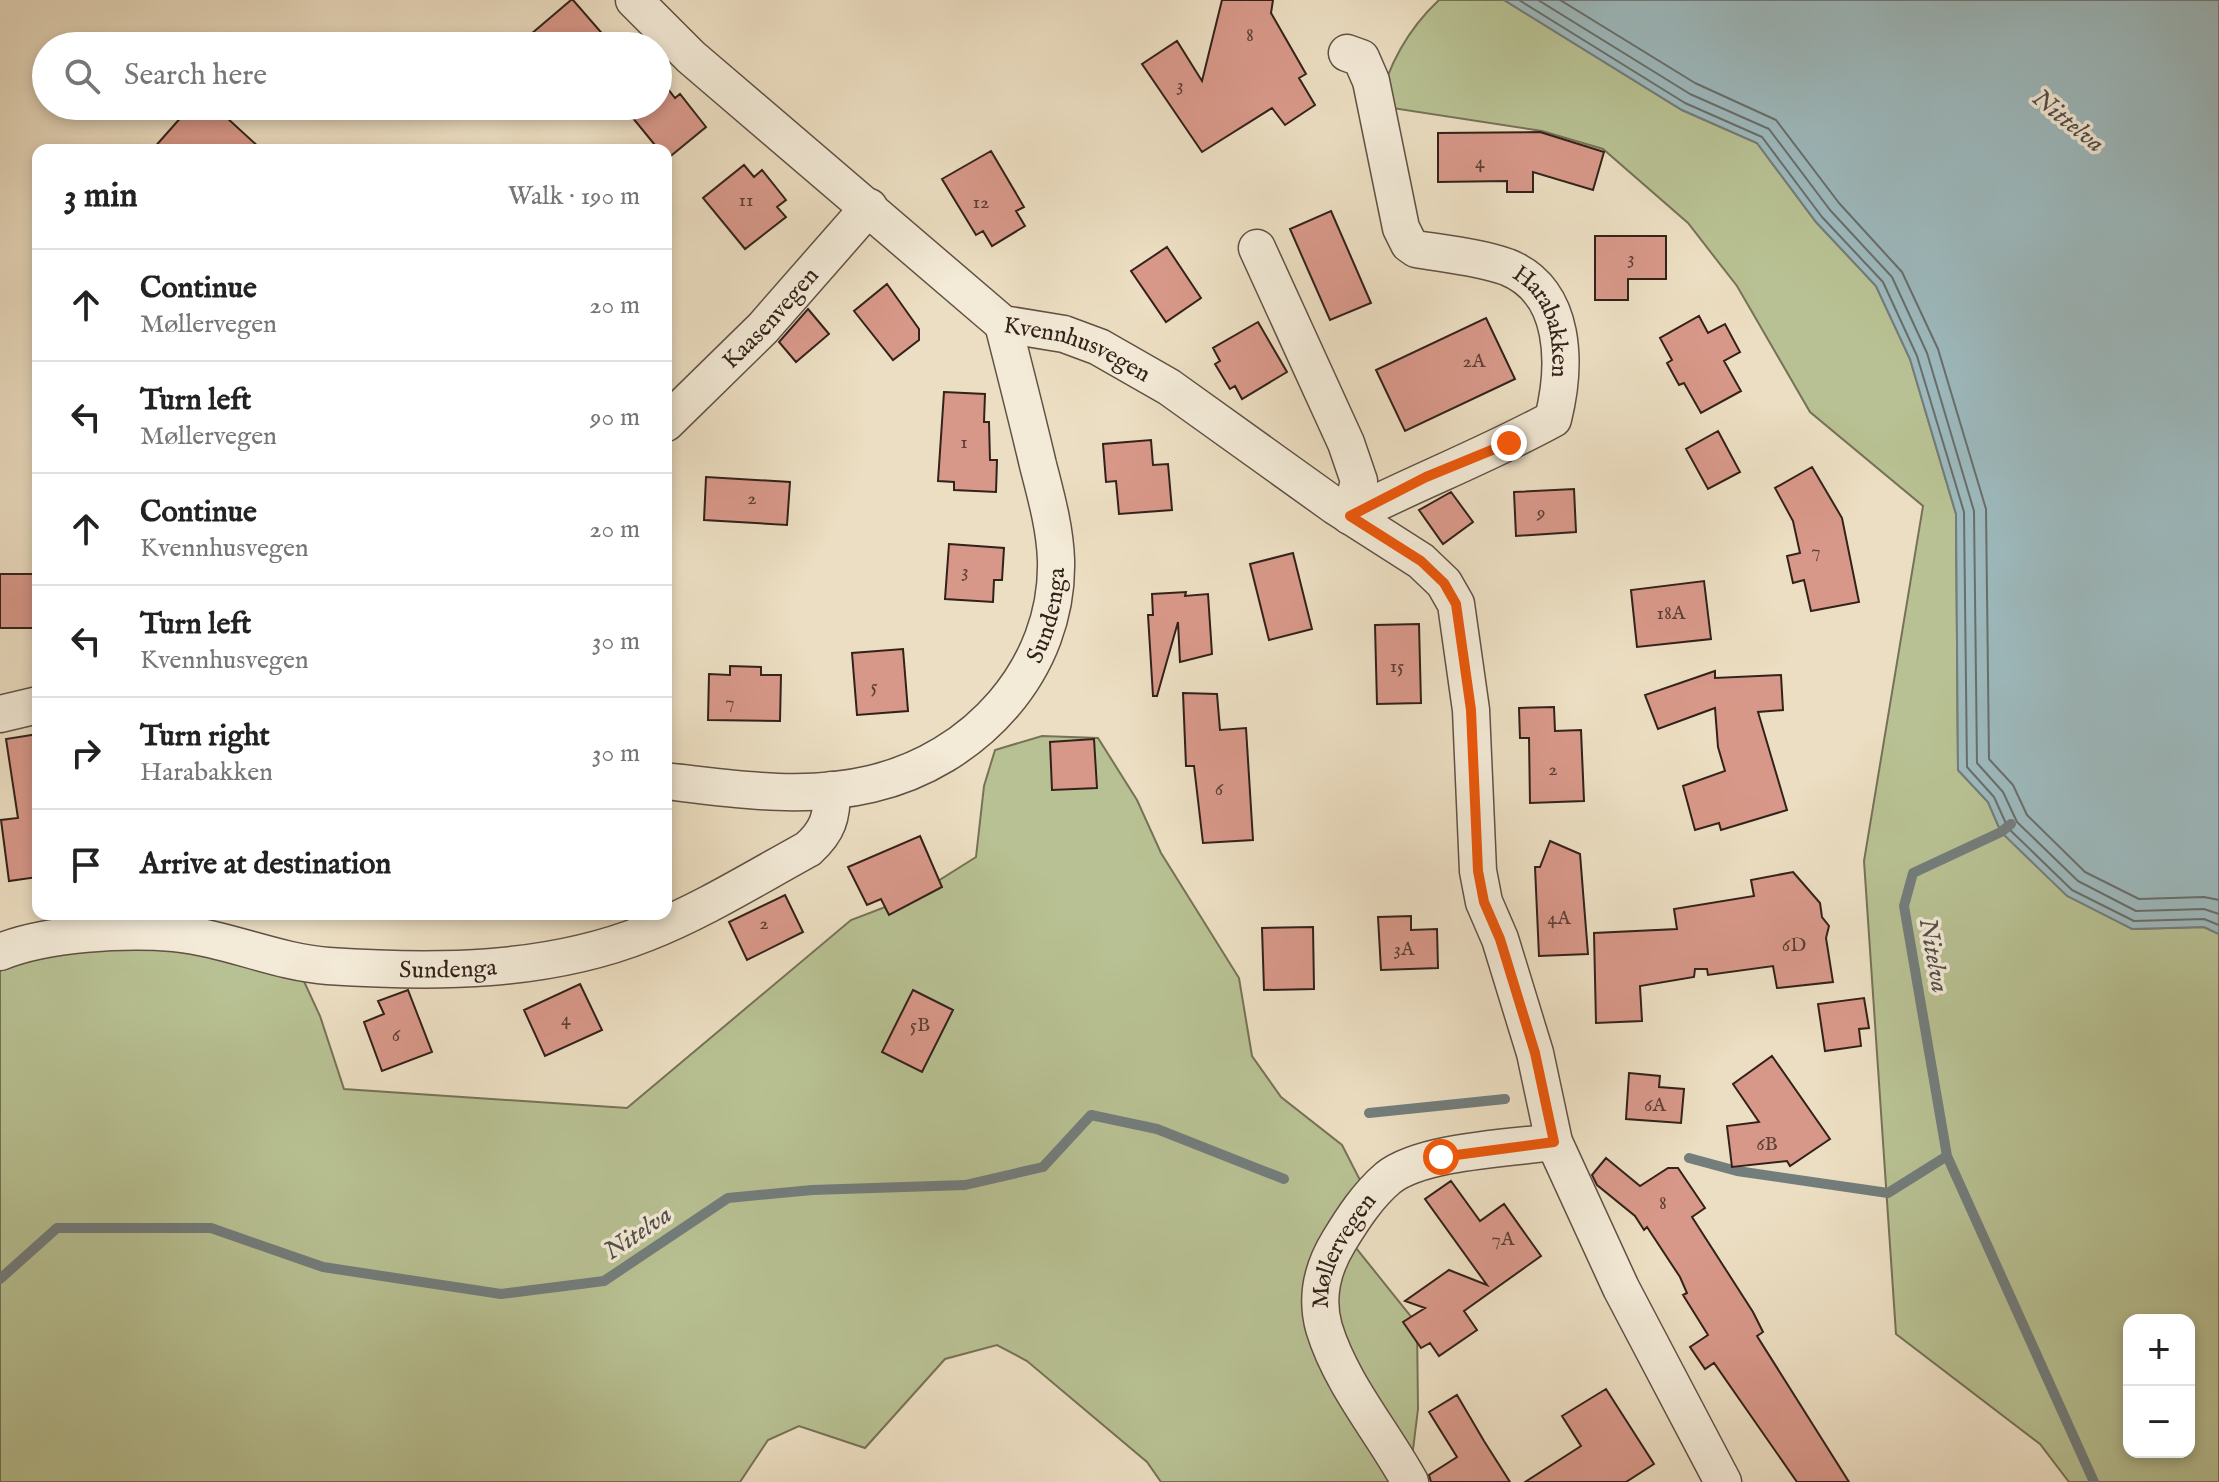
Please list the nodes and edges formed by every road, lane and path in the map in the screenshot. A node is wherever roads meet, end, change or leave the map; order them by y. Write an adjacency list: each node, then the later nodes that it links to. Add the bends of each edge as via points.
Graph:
1 (634, 0): 2 (street, Kvennhusvegen)
2 (666, 32)
3 (672, 38): 5 (street, Kvennhusvegen)
4 (1347, 53): 9 (street, Harabakken, via 1361,58 1371,81 1401,228 1409,244 1492,263 1523,277 1550,308 1562,344 1562,385 1553,419)
5 (869, 207): 7 (street, Kvennhusvegen); 8 (street, Kaasenvegen, via 763,328)
6 (1257, 248): 9 (street, via 1346,443 1359,481)
7 (1003, 324): 9 (street, Kvennhusvegen, via 1064,334 1099,347 1169,387); 13 (street, Sundenga, via 1053,532 1055,591 1040,651 1006,702 945,754 871,784)
8 (672, 417)
9 (1350, 516): 17 (street, Kvennhusvegen, via 1421,561 1456,604 1471,710 1478,871 1535,1053)
10 (32, 706): 11 (street)
11 (0, 714)
12 (672, 782): 13 (street, Sundenga, via 741,790)
13 (832, 790): 14 (street, Sundenga, via 830,823 808,849)
14 (672, 919)
15 (671, 920): 16 (street, Sundenga, via 644,934 540,963 493,968 328,966 286,961 176,933 88,935)
16 (0, 952)
17 (1554, 1142): 18 (street, Møllervegen, via 1441,1157 1390,1177 1358,1210 1329,1258 1319,1292 1324,1326 1342,1371); 19 (street, via 1621,1288)
18 (1410, 1482)
19 (1723, 1482)

